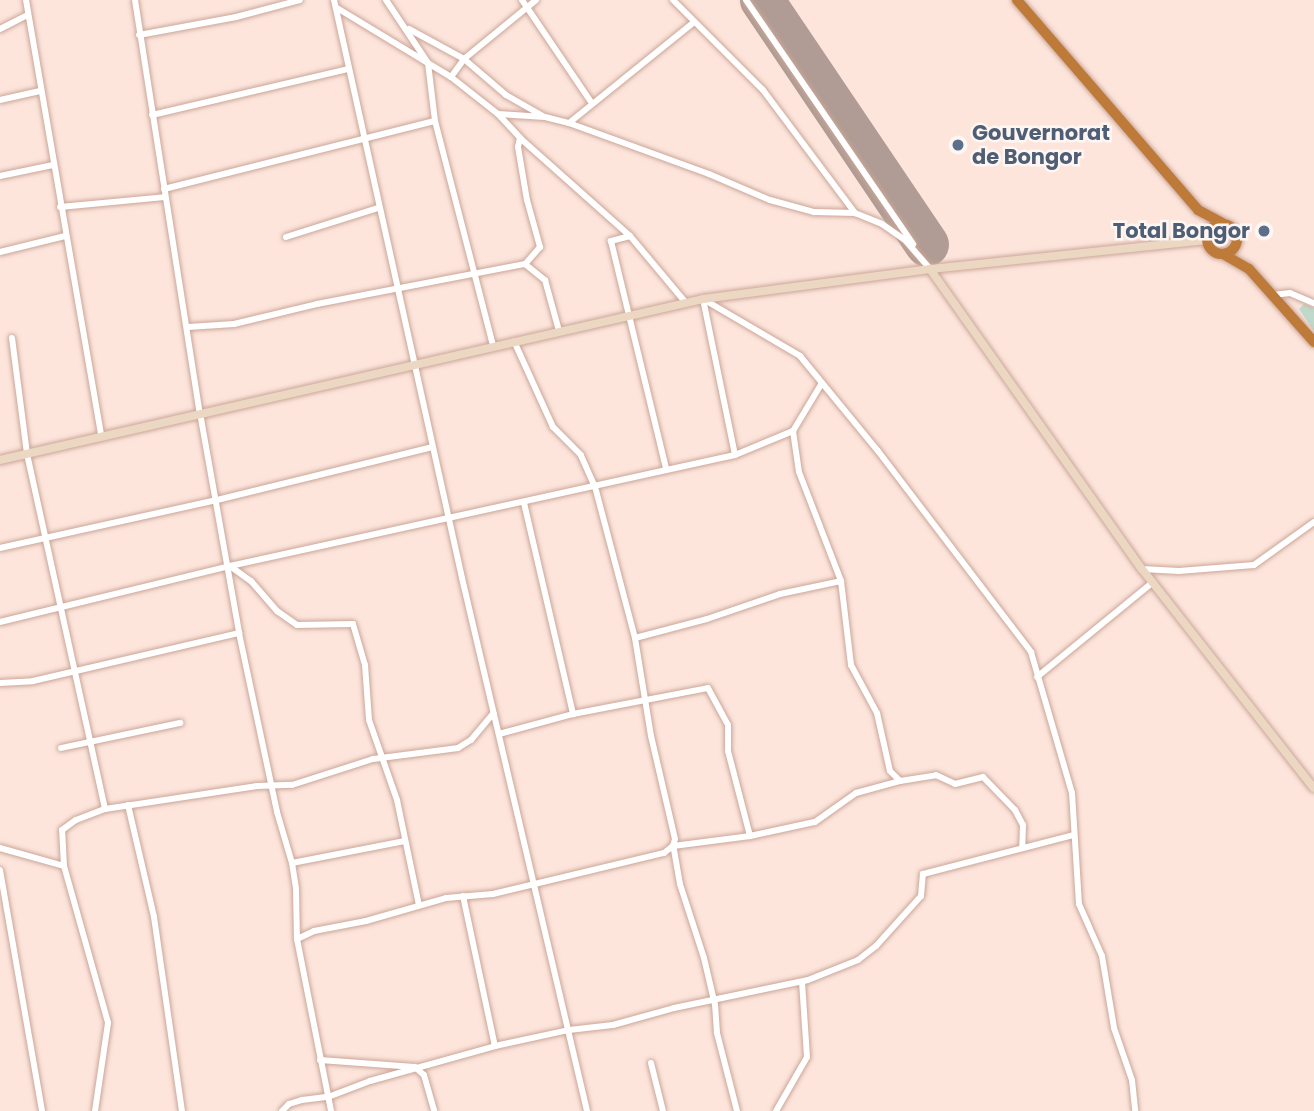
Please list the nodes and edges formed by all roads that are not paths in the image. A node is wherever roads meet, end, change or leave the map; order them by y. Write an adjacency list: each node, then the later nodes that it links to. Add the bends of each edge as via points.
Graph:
1 (26, 0): 13 (street)
2 (135, 0): 17 (street)
3 (300, 0): 17 (street)
4 (334, 0): 11 (street)
5 (386, 0): 15 (street)
6 (522, 0): 12 (street)
7 (536, 0): 12 (street)
8 (673, 0): 14 (street)
9 (746, 0): 48 (street)
10 (1017, 0): 37 (highway)
11 (337, 8): 19 (street); 20 (street)
12 (527, 8): 18 (street); 24 (street)
13 (28, 15): 16 (street); 22 (street)
14 (693, 23): 24 (street); 38 (street, via 763,90)
15 (407, 28): 18 (street); 19 (street)
16 (0, 29)
17 (139, 35): 26 (street)
18 (464, 60): 21 (street); 27 (street, via 506,95)
19 (428, 63): 21 (street); 28 (street)
20 (348, 69): 26 (street); 30 (street)
21 (451, 76): 25 (street)
22 (40, 91): 23 (street); 32 (street)
23 (0, 100)
24 (591, 102): 29 (street)
25 (498, 114): 27 (street); 31 (street)
26 (152, 115): 34 (street)
27 (545, 117): 29 (street)
28 (435, 121): 30 (street); 50 (street)
29 (569, 123): 38 (street, via 770,200 814,212)
30 (363, 138): 34 (street); 36 (street)
31 (520, 138): 41 (street); 47 (street, via 527,200 540,247)
32 (53, 165): 33 (street); 35 (street)
33 (0, 176)
34 (165, 193): 35 (street); 57 (street)
35 (60, 207): 40 (street)
36 (378, 208): 42 (street); 51 (street)
37 (1198, 210): 39 (highway); 43 (highway)
38 (855, 213): 48 (street, via 905,240)
39 (1222, 223): 43 (highway); 44 (highway, via 1232,227)
40 (65, 236): 45 (street); 67 (street)
41 (630, 236): 54 (street); 56 (street, via 611,241)
42 (286, 237)
43 (1207, 237): 46 (highway, via 1212,250); 48 (street)
44 (1238, 239): 46 (highway, via 1233,250); 49 (highway)
45 (0, 252)
46 (1223, 254): 49 (highway)
47 (525, 264): 50 (street); 58 (street, via 545,280)
48 (930, 269): 53 (street); 81 (street)
49 (1249, 269): 52 (highway)
50 (473, 273): 51 (street); 62 (street)
51 (397, 289): 57 (street, via 234,324); 63 (street)
52 (1273, 295): 55 (street, via 1290,293); 61 (highway)
53 (703, 299): 54 (street); 64 (street, via 800,356); 70 (street)
54 (686, 303): 56 (street)
55 (1314, 303)
56 (630, 315): 58 (street); 72 (street)
57 (188, 327): 65 (street)
58 (559, 331): 60 (street)
59 (12, 338): 69 (street)
60 (514, 341): 62 (street); 73 (street, via 553,426 582,455)
61 (1314, 342)
62 (493, 345): 63 (street)
63 (414, 362): 65 (street); 68 (street)
64 (822, 383): 66 (street); 89 (street, via 1031,652)
65 (200, 413): 67 (street); 74 (street)
66 (793, 431): 70 (street); 82 (street, via 799,472)
67 (101, 436): 69 (street)
68 (432, 447): 74 (street); 76 (street)
69 (27, 454): 71 (street); 78 (street)
70 (735, 455): 72 (street)
71 (0, 460)
72 (666, 469): 73 (street)
73 (596, 487): 75 (street); 87 (street)
74 (217, 500): 78 (street); 80 (street)
75 (524, 503): 76 (street); 93 (street)
76 (449, 520): 80 (street); 92 (street)
77 (1314, 522): 81 (street, via 1254,565)
78 (44, 537): 79 (street); 84 (street)
79 (0, 548)
80 (230, 566): 84 (street); 86 (street); 98 (street, via 297,625 353,624 365,665 369,720)
81 (1142, 569): 83 (street)
82 (841, 581): 87 (street, via 780,594); 99 (street, via 850,665 877,713 890,772)
83 (1153, 582): 89 (street); 100 (street)
84 (59, 609): 85 (street); 88 (street)
85 (0, 622)
86 (239, 633): 88 (street); 101 (street)
87 (635, 638): 91 (street)
88 (73, 671): 90 (street); 96 (street)
89 (1037, 677): 104 (street, via 1072,793)
90 (0, 683)
91 (645, 701): 93 (street); 105 (street, via 708,688 712,693 728,725 728,751); 107 (street)
92 (494, 713): 95 (street); 98 (street, via 458,748)
93 (573, 714): 95 (street)
94 (180, 723): 96 (street)
95 (499, 734): 113 (street)
96 (89, 741): 97 (street); 103 (street)
97 (61, 748)
98 (384, 758): 101 (street); 106 (street)
99 (900, 781): 105 (street, via 856,793 815,822); 109 (street, via 936,775 955,784 984,777 1023,825)
100 (1312, 782)
101 (273, 787): 102 (street); 110 (street)
102 (128, 805): 103 (street); 127 (street, via 154,917)
103 (105, 809): 111 (street, via 62,830)
104 (1074, 835): 109 (street); 135 (street, via 1079,904 1102,956 1114,1028 1132,1080)
105 (750, 836): 107 (street)
106 (405, 841): 110 (street); 115 (street)
107 (673, 846): 113 (street, via 664,853); 118 (street)
108 (0, 848): 111 (street)
109 (1021, 848): 117 (street, via 923,874 922,896 876,946 858,960)
110 (292, 863): 116 (street)
111 (64, 866): 126 (street, via 108,1023)
112 (0, 870): 125 (street)
113 (534, 881): 114 (street, via 493,894); 119 (street)
114 (463, 896): 115 (street); 120 (street)
115 (419, 905): 116 (street)
116 (297, 939): 121 (street)
117 (802, 982): 118 (street); 134 (street, via 807,1056)
118 (715, 1002): 119 (street); 133 (street, via 717,1032)
119 (569, 1030): 120 (street); 131 (street)
120 (495, 1046): 123 (street)
121 (320, 1060): 123 (street); 124 (street)
122 (650, 1063): 132 (street)
123 (415, 1067): 124 (street); 130 (street, via 424,1075)
124 (328, 1097): 128 (street, via 302,1100); 129 (street)
125 (42, 1111)
126 (95, 1111)
127 (182, 1111)
128 (282, 1111)
129 (331, 1111)
130 (434, 1111)
131 (587, 1111)
132 (663, 1111)
133 (737, 1111)
134 (776, 1111)
135 (1135, 1111)

